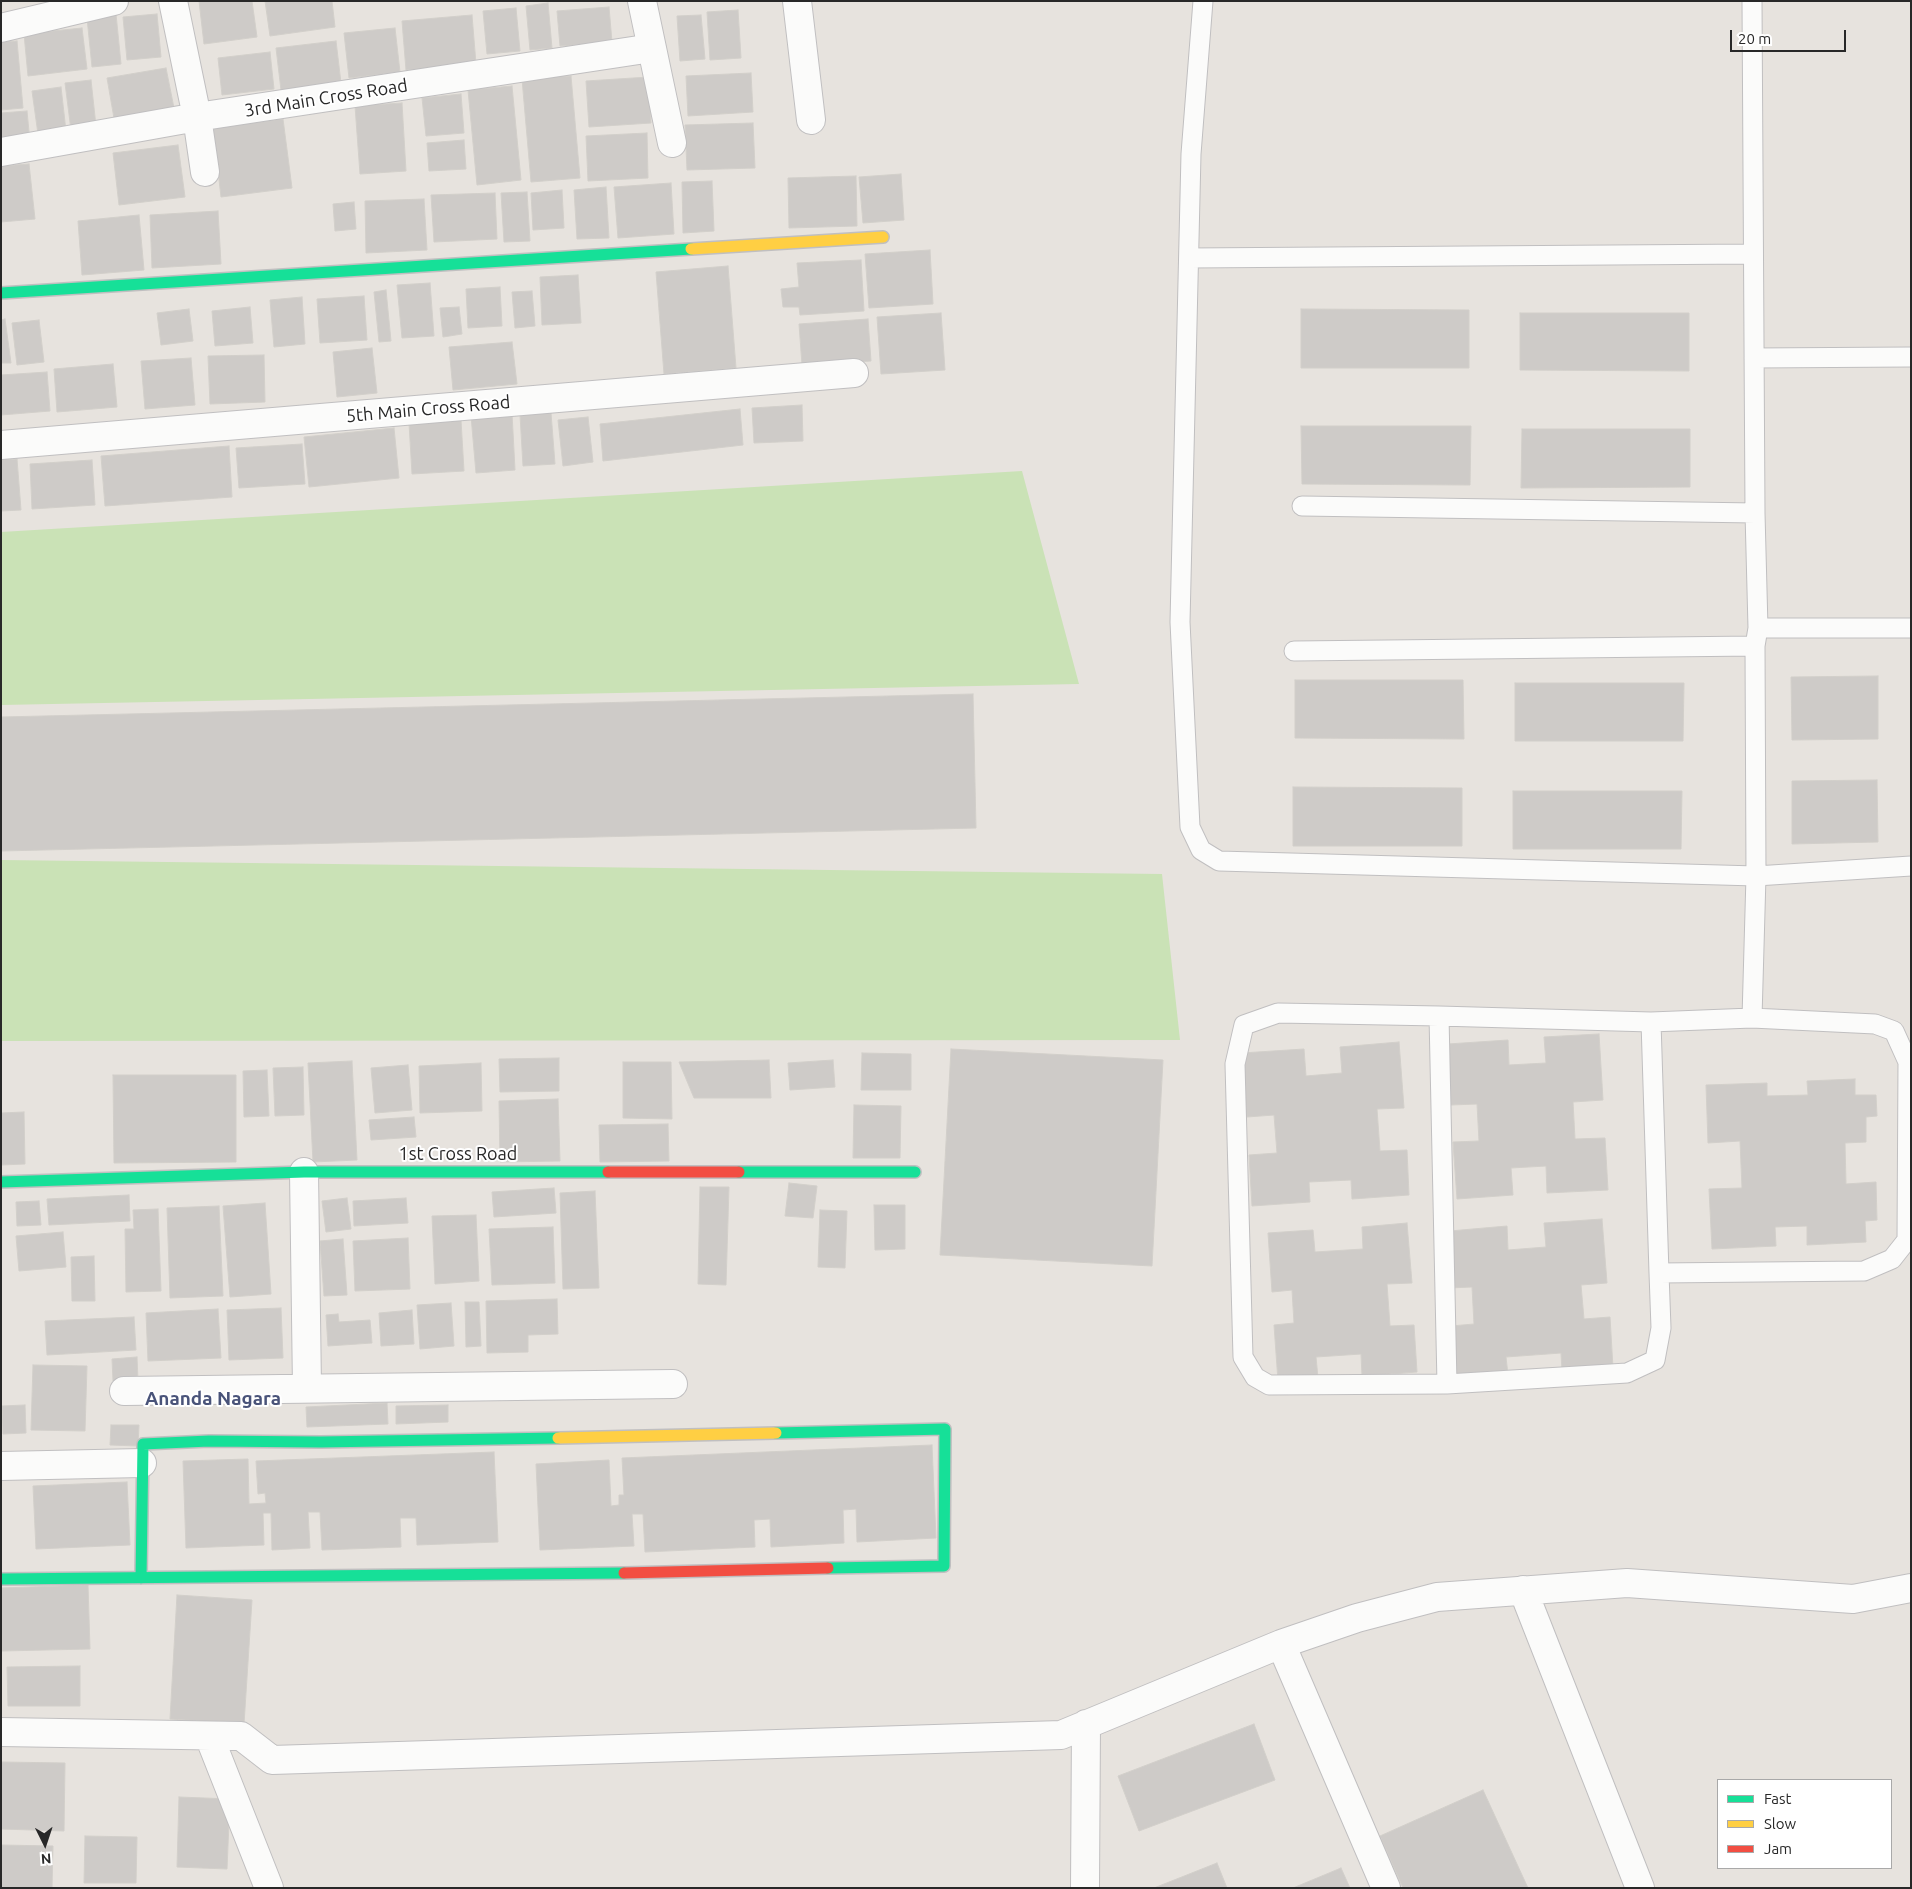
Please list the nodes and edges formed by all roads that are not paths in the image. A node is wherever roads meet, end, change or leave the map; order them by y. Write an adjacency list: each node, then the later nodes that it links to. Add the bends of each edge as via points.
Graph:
1 (114, 1): 7 (street)
2 (173, 1): 9 (street)
3 (642, 1): 8 (street)
4 (797, 1): 10 (street)
5 (1203, 1): 16 (lane, via 1191,154)
6 (1752, 1): 15 (lane)
7 (1, 28)
8 (652, 48): 9 (street, 3rd Main Cross Road); 11 (street)
9 (197, 118): 12 (street, 3rd Main Cross Road); 13 (street)
10 (811, 120)
11 (672, 143)
12 (1, 152)
13 (205, 172)
14 (883, 237): 17 (street)
15 (1753, 254): 16 (lane); 18 (lane)
16 (1189, 258): 28 (lane, via 1180,622 1190,827 1201,850 1219,861)
17 (1, 293)
18 (1754, 358): 19 (lane); 23 (lane)
19 (1911, 358)
20 (854, 373): 21 (street, 5th Main Cross Road)
21 (1, 445)
22 (1302, 506): 23 (lane)
23 (1755, 513): 25 (lane)
24 (1911, 628): 25 (lane)
25 (1757, 637): 26 (lane); 28 (lane)
26 (1294, 651)
27 (1911, 866): 28 (lane)
28 (1756, 876): 30 (lane)
29 (1439, 1016): 31 (lane); 37 (lane); 37 (lane, via 1278,1013 1244,1025 1236,1064 1243,1357 1255,1377 1269,1385)
30 (1752, 1018): 31 (lane); 35 (lane, via 1875,1024 1894,1031 1908,1062 1908,1240 1892,1259 1864,1271)
31 (1651, 1022): 35 (lane)
32 (304, 1172): 33 (street, 1st Cross Road); 34 (street, 1st Cross Road); 38 (street)
33 (915, 1172)
34 (1, 1182)
35 (1659, 1272): 37 (lane, via 1661,1328 1655,1360 1627,1373)
36 (673, 1384): 38 (street)
37 (1447, 1384)
38 (307, 1388): 39 (street)
39 (124, 1391)
40 (142, 1464): 41 (street); 42 (street); 42 (street, via 143,1444 209,1441 507,1439 945,1429 944,1566)
41 (1, 1466)
42 (141, 1578): 43 (street)
43 (1, 1579)
44 (1911, 1588): 45 (street, via 1853,1598 1627,1583)
45 (1523, 1590): 46 (street, via 1437,1596); 53 (street)
46 (1281, 1644): 47 (street); 52 (street)
47 (1086, 1724): 49 (street, via 1061,1735 272,1760 241,1736); 51 (street)
48 (1, 1732): 49 (street)
49 (209, 1736): 50 (street)
50 (269, 1888)
51 (1085, 1888)
52 (1386, 1888)
53 (1640, 1888)

